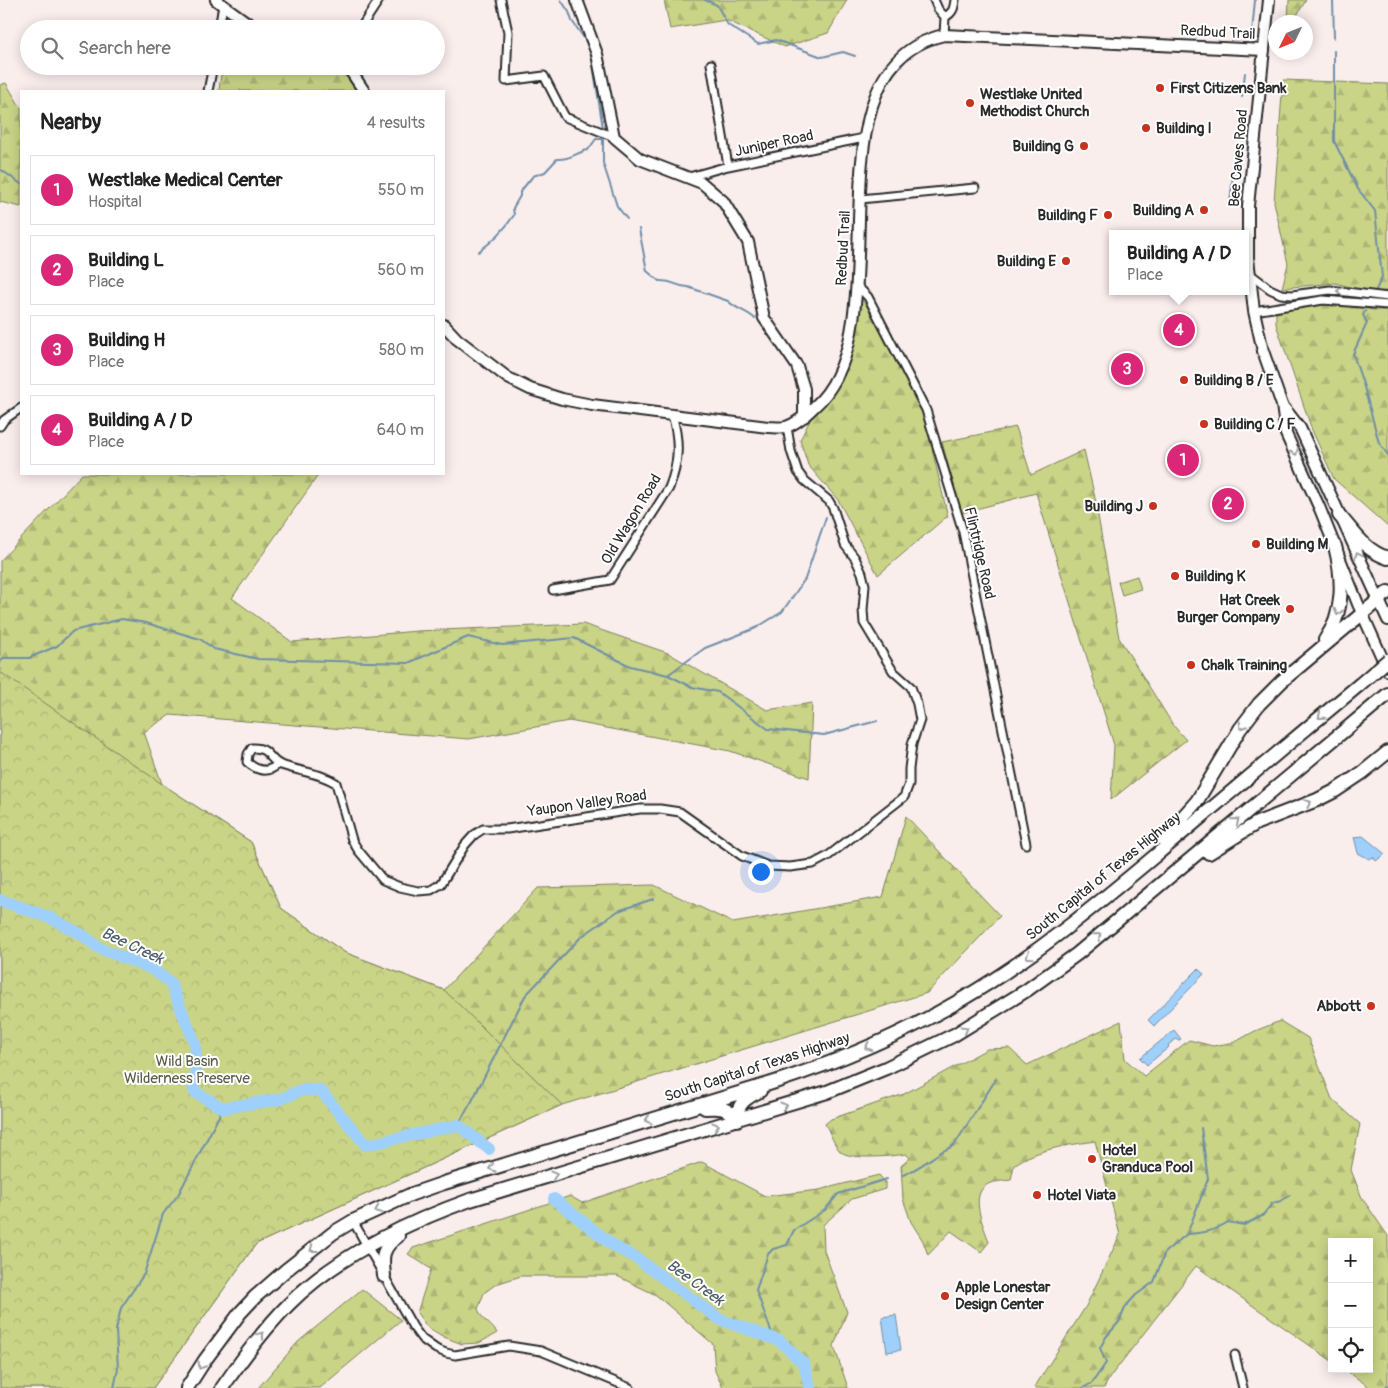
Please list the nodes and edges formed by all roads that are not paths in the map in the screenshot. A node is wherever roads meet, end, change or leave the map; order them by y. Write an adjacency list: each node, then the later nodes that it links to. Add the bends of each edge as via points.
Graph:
1 (379, 0): 11 (street)
2 (501, 0): 19 (street, via 508,32 506,81 544,76 565,117)
3 (577, 0): 19 (street, via 597,54)
4 (934, 0): 8 (street)
5 (956, 0): 8 (street, via 954,10)
6 (1269, 0): 13 (street, Bee Caves Road)
7 (219, 3): 9 (street); 10 (street)
8 (945, 17): 12 (street)
9 (219, 20)
10 (243, 20)
11 (366, 20)
12 (944, 34): 13 (street, Redbud Trail); 20 (street, Redbud Trail, via 917,43 894,64 873,102)
13 (1264, 50): 25 (street, Bee Caves Road)
14 (711, 64): 21 (street)
15 (211, 75): 17 (street)
16 (353, 75): 18 (street)
17 (208, 90)
18 (363, 90)
19 (614, 138): 22 (street, via 640,159)
20 (864, 138): 21 (street, Juniper Road); 24 (street, Redbud Trail)
21 (728, 166): 22 (street, Juniper Road)
22 (689, 177): 32 (street, via 702,183 723,201 748,242 764,318 797,366)
23 (974, 188): 24 (street)
24 (860, 199): 27 (street, Redbud Trail)
25 (1248, 230)
26 (1249, 273): 28 (street, one-way to 26, via 1337,291 1281,294); 30 (street, Bee Caves Road)
27 (857, 286): 33 (street, Redbud Trail, via 844,361); 55 (street, Flintridge Road, via 868,297 929,419 963,532)
28 (1388, 297)
29 (1388, 306): 30 (street, via 1323,300)
30 (1254, 310): 34 (street, Bee Caves Road)
31 (445, 328): 36 (street, via 486,363 530,389 592,405)
32 (804, 389): 33 (street, via 812,397); 37 (street)
33 (826, 397): 37 (street, Redbud Trail)
34 (1282, 406): 40 (street, Bee Caves Road, via 1300,428); 41 (street, Bee Caves Road, one-way to 41, via 1286,434)
35 (20, 409): 38 (street)
36 (672, 415): 39 (street, via 768,428); 43 (street, Old Wagon Road, via 679,450 676,471 669,488 610,580)
37 (804, 417): 39 (street, Redbud Trail)
38 (0, 426)
39 (787, 427): 53 (street, Yaupon Valley Road, via 798,472 829,501 845,545 862,573 865,585 864,623 893,671 911,688 920,720 912,744 909,784 904,797 828,856 813,864 790,868 768,866 742,856 680,812 640,809 482,830 465,845 441,884 431,890 418,891 383,880 358,850 352,840 336,783 324,776)
40 (1339, 514): 42 (highway, via 1365,546); 44 (street, Bee Caves Road, one-way to 40)
41 (1335, 546): 45 (street, Bee Caves Road); 47 (highway, one-way to 47, via 1340,576 1339,609 1333,627)
42 (1388, 558)
43 (553, 590)
44 (1383, 596): 45 (highway); 46 (street, Bee Caves Road)
45 (1362, 614): 47 (highway); 49 (street, Bee Caves Road)
46 (1388, 620)
47 (1313, 655): 57 (highway, one-way to 57, via 1252,712 1185,817)
48 (1388, 660): 57 (highway, South Capital of Texas Highway, one-way to 57, bridge)
49 (1388, 671)
50 (1388, 694): 56 (highway, one-way to 50)
51 (1388, 752): 54 (highway)
52 (1388, 763): 54 (highway)
53 (278, 764)
54 (1352, 781): 56 (highway, one-way to 54, via 1247,828 1317,800)
55 (1026, 844)
56 (1134, 907): 60 (highway, one-way to 56, via 839,1088 954,1035 1042,979)
57 (1092, 909): 58 (highway, South Capital of Texas Highway, one-way to 58, via 1037,951 946,1009 867,1048)
58 (796, 1075): 59 (highway, South Capital of Texas Highway); 60 (highway, via 745,1100 738,1109)
59 (683, 1110): 60 (highway, via 722,1107); 62 (highway, South Capital of Texas Highway, one-way to 62, via 444,1182)
60 (737, 1120): 61 (highway, one-way to 60, via 470,1200)
61 (424, 1217): 63 (highway); 64 (highway, via 385,1249 382,1259)
62 (353, 1222): 63 (street); 66 (highway, South Capital of Texas Highway, one-way to 66, via 325,1240 255,1297 221,1337)
63 (368, 1247): 64 (street); 67 (highway, one-way to 63, via 290,1303 330,1269)
64 (384, 1276): 68 (street, via 413,1327 436,1349 455,1354 509,1346 541,1351)
65 (1236, 1355): 69 (street)
66 (187, 1388)
67 (222, 1388)
68 (630, 1388)
69 (1243, 1388)

